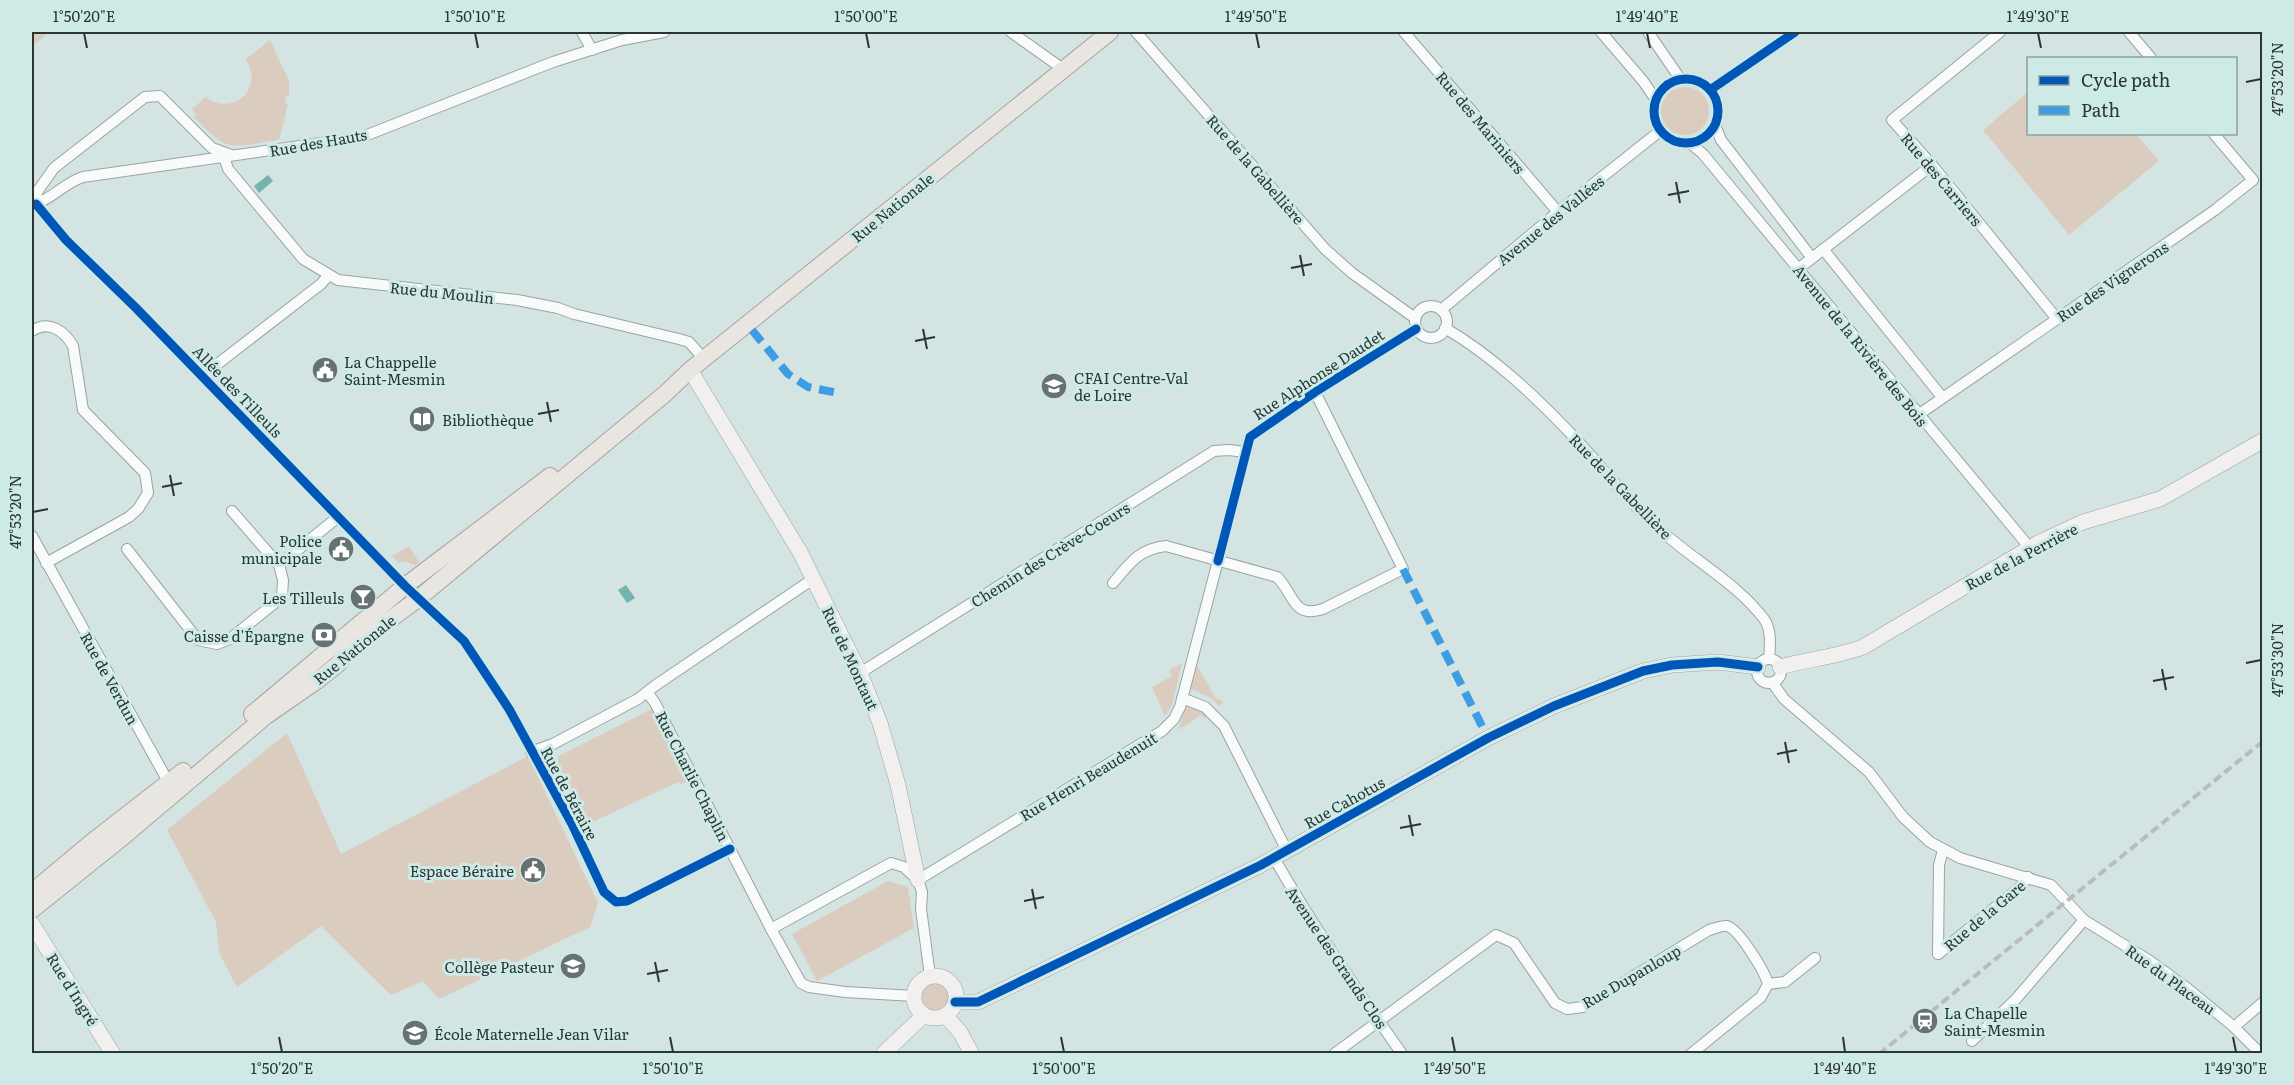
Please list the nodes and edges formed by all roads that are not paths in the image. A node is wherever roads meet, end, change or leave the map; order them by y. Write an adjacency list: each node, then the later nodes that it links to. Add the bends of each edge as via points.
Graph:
1 (582, 32): 12 (street)
2 (661, 32): 12 (street, Rue des Hauts)
3 (1011, 32): 14 (street)
4 (1110, 32): 14 (main road, Rue Nationale)
5 (1136, 32): 34 (street, Rue de la Gabellière, via 1325,249)
6 (1404, 32): 27 (street, Rue des Mariniers)
7 (1601, 32): 17 (street)
8 (1648, 32): 15 (street)
9 (1795, 32): 16 (street)
10 (2000, 32): 25 (street, Rue des Carriers, via 1892,120)
11 (2129, 32): 13 (street)
12 (592, 50): 23 (street, Rue des Hauts, via 362,137)
13 (2150, 57)
14 (1063, 69): 37 (main road, Rue Nationale)
15 (1681, 80): 16 (street, via 1701,83); 17 (street, via 1666,86)
16 (1710, 90): 18 (street, Avenue de la Rivière des Bois, via 1717,106)
17 (1656, 100): 19 (street, via 1655,120)
18 (1715, 125): 22 (street, via 1709,134); 29 (street, Avenue de la Rivière des Bois, via 1721,140)
19 (1660, 131): 22 (street, Avenue de la Rivière des Bois, via 1673,141); 27 (street, Avenue des Vallées)
20 (197, 135): 23 (street); 24 (street, via 201,150); 26 (street, via 160,96 145,97 54,168 37,192)
21 (2215, 135): 33 (street, Rue des Vignerons, via 2253,180)
22 (1690, 143): 30 (street, Avenue de la Rivière des Bois)
23 (227, 156): 24 (street, Rue des Hauts); 31 (street, Rue du Moulin, via 228,169 303,259)
24 (195, 161): 26 (street, Rue des Hauts, via 84,177)
25 (1932, 165): 28 (street); 33 (street, Rue des Carriers)
26 (34, 204): 39 (street, Allée des Tilleuls)
27 (1558, 212): 32 (street, Avenue des Vallées)
28 (1823, 249): 29 (street); 42 (street, Avenue de la Rivière des Bois)
29 (1812, 258): 30 (street)
30 (1798, 269): 43 (street, Avenue de la Rivière des Bois)
31 (328, 276): 37 (street, Rue du Moulin, via 558,308 689,342); 39 (street)
32 (1441, 310): 34 (street, via 1424,307 1419,310); 35 (street)
33 (2057, 319): 42 (street, Rue des Vignerons)
34 (1415, 324): 35 (street, via 1419,333 1431,338); 41 (street, Rue Alphonse Daudet)
35 (1445, 328): 58 (street, Rue de la Gabellière, via 1515,379 1657,527 1756,611 1766,622)
36 (32, 331): 52 (street, via 46,325 55,328 74,346 83,410 145,473 148,493 129,517)
37 (704, 358): 38 (main road, Rue Nationale)
38 (690, 370): 40 (main road, Rue Nationale); 54 (street, Rue de Montaut)
39 (202, 376): 47 (street, Allée des Tilleuls)
40 (673, 384): 56 (main road, Rue Nationale); 57 (main road, Rue Nationale)
41 (1315, 393): 45 (street, Rue Alphonse Daudet, via 1258,430 1250,437); 51 (street, via 1403,569 1312,613 1293,602 1276,577)
42 (1942, 397): 43 (street, Rue des Vignerons)
43 (1918, 415): 49 (street, Avenue de la Rivière des Bois)
44 (2262, 441): 49 (street, Rue de la Perrière, via 2160,499 2083,522)
45 (1245, 452): 51 (street, Rue Henri Beaudenuit); 59 (street, Chemin des Crève-Coeurs, via 1214,451)
46 (232, 511): 53 (street)
47 (338, 517): 53 (street); 56 (street, Allée des Tilleuls)
48 (32, 536): 52 (street, Rue de Verdun)
49 (2030, 548): 58 (street, Rue de la Perrière, via 1863,647 1841,655)
50 (127, 549): 53 (street, via 198,640 217,644 230,639 282,597)
51 (1218, 561): 55 (street, via 1167,546 1151,548 1132,560); 62 (street, Rue Henri Beaudenuit)
52 (46, 563): 64 (street, Rue de Verdun)
53 (279, 565)
54 (813, 579): 59 (street, Rue de Montaut); 61 (street, Rue de Béraire)
55 (1113, 583)
56 (405, 586): 57 (street, Allée des Tilleuls); 64 (main road, Rue Nationale)
57 (419, 598): 63 (street, Rue de Béraire, via 464,641); 64 (main road, Rue Nationale, via 353,647 318,680)
58 (1769, 664): 60 (street, via 1779,677); 60 (street, via 1757,673 1761,680); 67 (street, Rue Cahotus, via 1687,663 1643,671 1554,706 1488,738)
59 (860, 673): 69 (street, Rue de Montaut, via 898,785)
60 (1772, 682): 66 (street, via 1784,699 1869,772 1920,833)
61 (647, 692): 63 (street, Rue de Béraire, via 553,744); 65 (street, Rue Charlie Chaplin)
62 (1182, 698): 67 (street, Avenue des Grands Clos, via 1205,707 1224,726); 69 (street, Rue Henri Beaudenuit, via 1174,719 1162,731)
63 (531, 752): 65 (street, Rue de Béraire, via 572,824 604,892 616,903 636,898)
64 (172, 786): 70 (main road, Rue Nationale, via 123,837)
65 (730, 849): 72 (street, Rue Charlie Chaplin)
66 (1943, 850): 68 (street); 68 (street, Rue de la Gare, via 1939,865 1938,954)
67 (1280, 854): 77 (street, Rue Cahotus, via 978,1002); 81 (street, Avenue des Grands Clos, via 1288,885)
68 (2028, 878): 71 (street, Rue du Placeau, via 2051,885)
69 (918, 880): 72 (street, via 904,867 891,863); 74 (street, Rue de Montaut)
70 (32, 907): 84 (street, Rue d'Ingré)
71 (2084, 920): 82 (street, Rue du Placeau, via 2150,961); 83 (street, via 2016,999)
72 (771, 929): 76 (street, Rue Charlie Chaplin, via 796,977 809,987)
73 (1815, 958): 75 (street, via 1785,982)
74 (930, 976): 76 (street, via 918,984); 77 (street, via 941,976 951,983)
75 (1768, 984): 81 (street, Rue Dupanloup, via 1735,929 1725,925 1708,930 1583,1007 1567,1009 1555,1003 1514,943 1496,935); 89 (street, via 1761,997)
76 (914, 996): 79 (street, via 916,1007)
77 (956, 1002): 80 (street)
78 (2262, 1003): 82 (street)
79 (924, 1015): 80 (street); 85 (street)
80 (945, 1015): 86 (street)
81 (1379, 1021): 87 (street); 88 (street, Avenue des Grands Clos)
82 (2234, 1027): 90 (street, Rue du Placeau)
83 (1972, 1041)
84 (113, 1053)
85 (883, 1053)
86 (972, 1053)
87 (1334, 1053)
88 (1402, 1053)
89 (1691, 1053)
90 (2261, 1053)

